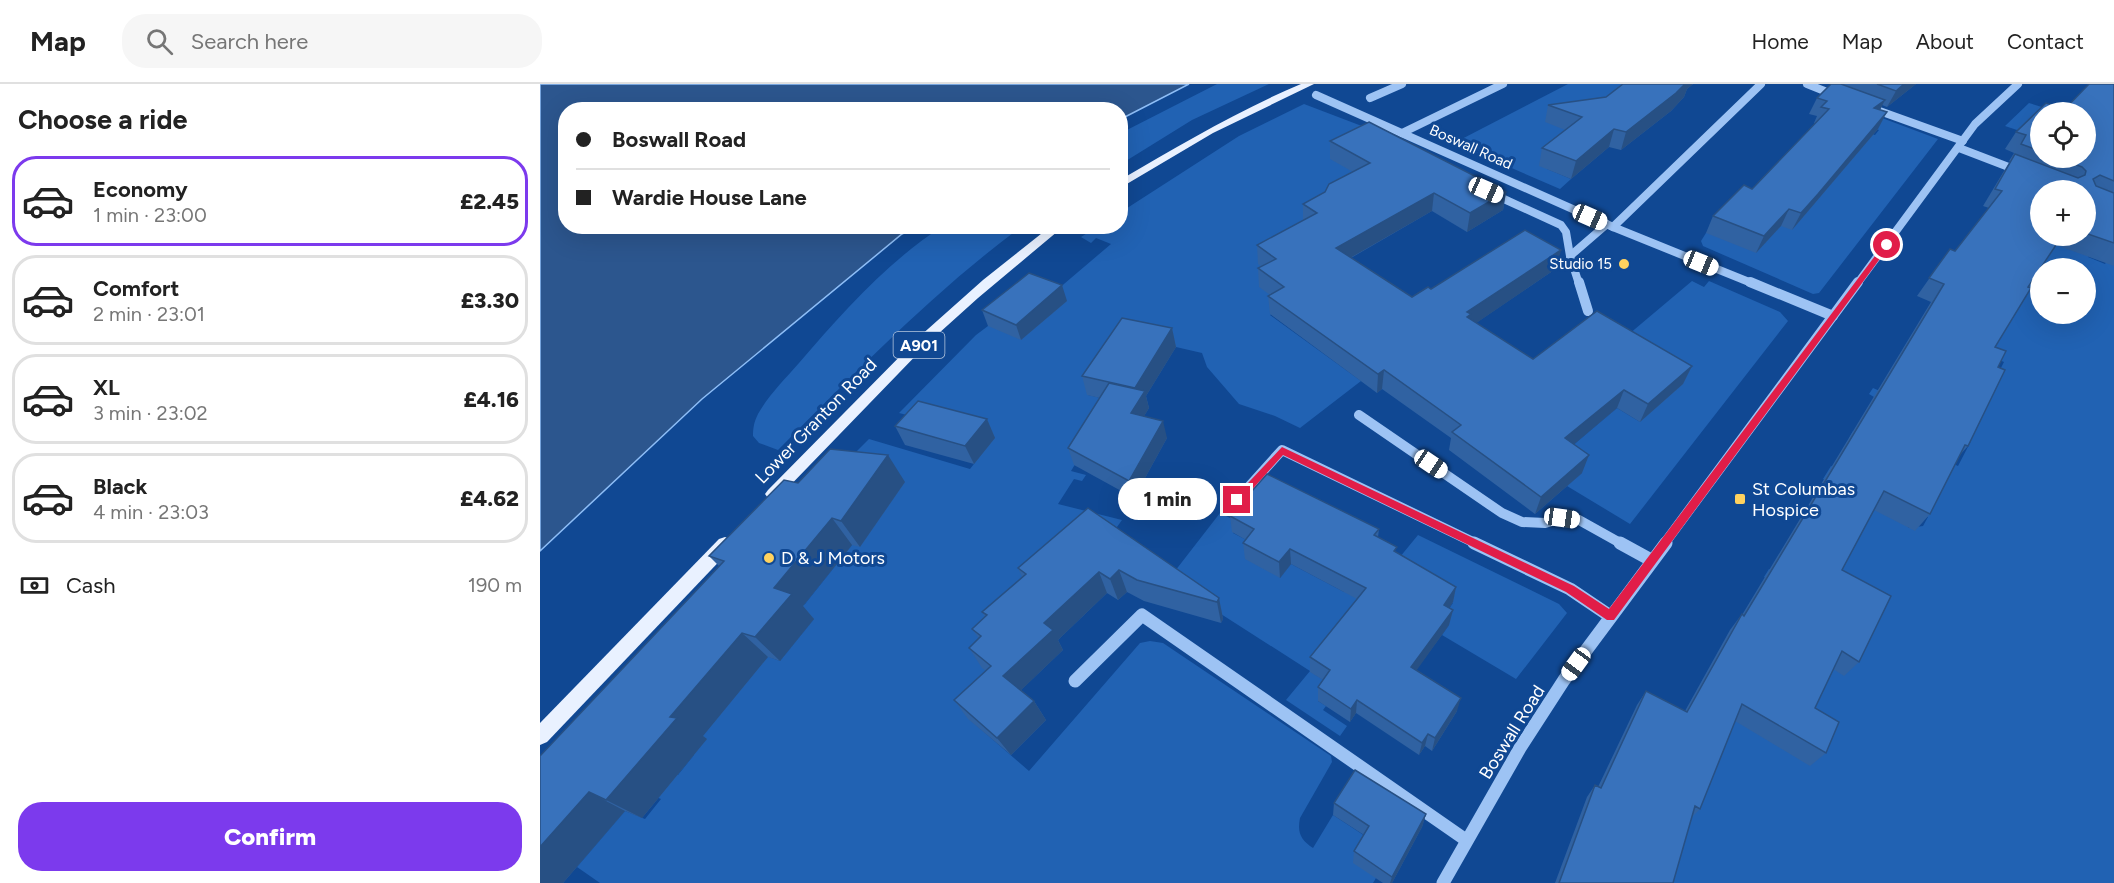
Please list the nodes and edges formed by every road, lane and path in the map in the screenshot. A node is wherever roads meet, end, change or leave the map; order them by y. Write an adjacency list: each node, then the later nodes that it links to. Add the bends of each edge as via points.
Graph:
1 (1309, 84): 14 (main road, via 1209,131)
2 (1402, 84): 9 (street)
3 (1503, 84): 11 (street)
4 (1761, 84): 16 (street)
5 (1807, 84): 8 (street)
6 (2018, 84): 12 (street, Boswall Road, via 1975,124)
7 (1316, 95): 11 (street, Boswall Road)
8 (1840, 97)
9 (1370, 98)
10 (1862, 105): 12 (street)
11 (1402, 133): 16 (street, Boswall Road)
12 (1961, 145): 13 (street); 20 (street, Boswall Road)
13 (2027, 175)
14 (1128, 180)
15 (1486, 190): 18 (street, via 1561,225)
16 (1610, 226): 18 (street); 20 (street, Boswall Road)
17 (1049, 234): 23 (main road, Lower Granton Road / A901, via 946,318)
18 (1570, 256): 19 (street)
19 (1587, 311)
20 (1833, 316): 25 (street, Boswall Road)
21 (1359, 416): 25 (street, via 1502,513 1522,522 1579,520)
22 (1237, 500): 26 (street, via 1282,450 1570,589)
23 (759, 509)
24 (735, 533): 28 (main road)
25 (1651, 560): 26 (street, Boswall Road)
26 (1610, 616): 29 (street, Boswall Road, via 1520,747)
27 (1076, 681): 29 (street, via 1142,615)
28 (540, 736)
29 (1466, 840): 30 (street, Boswall Road)
30 (1443, 883)

